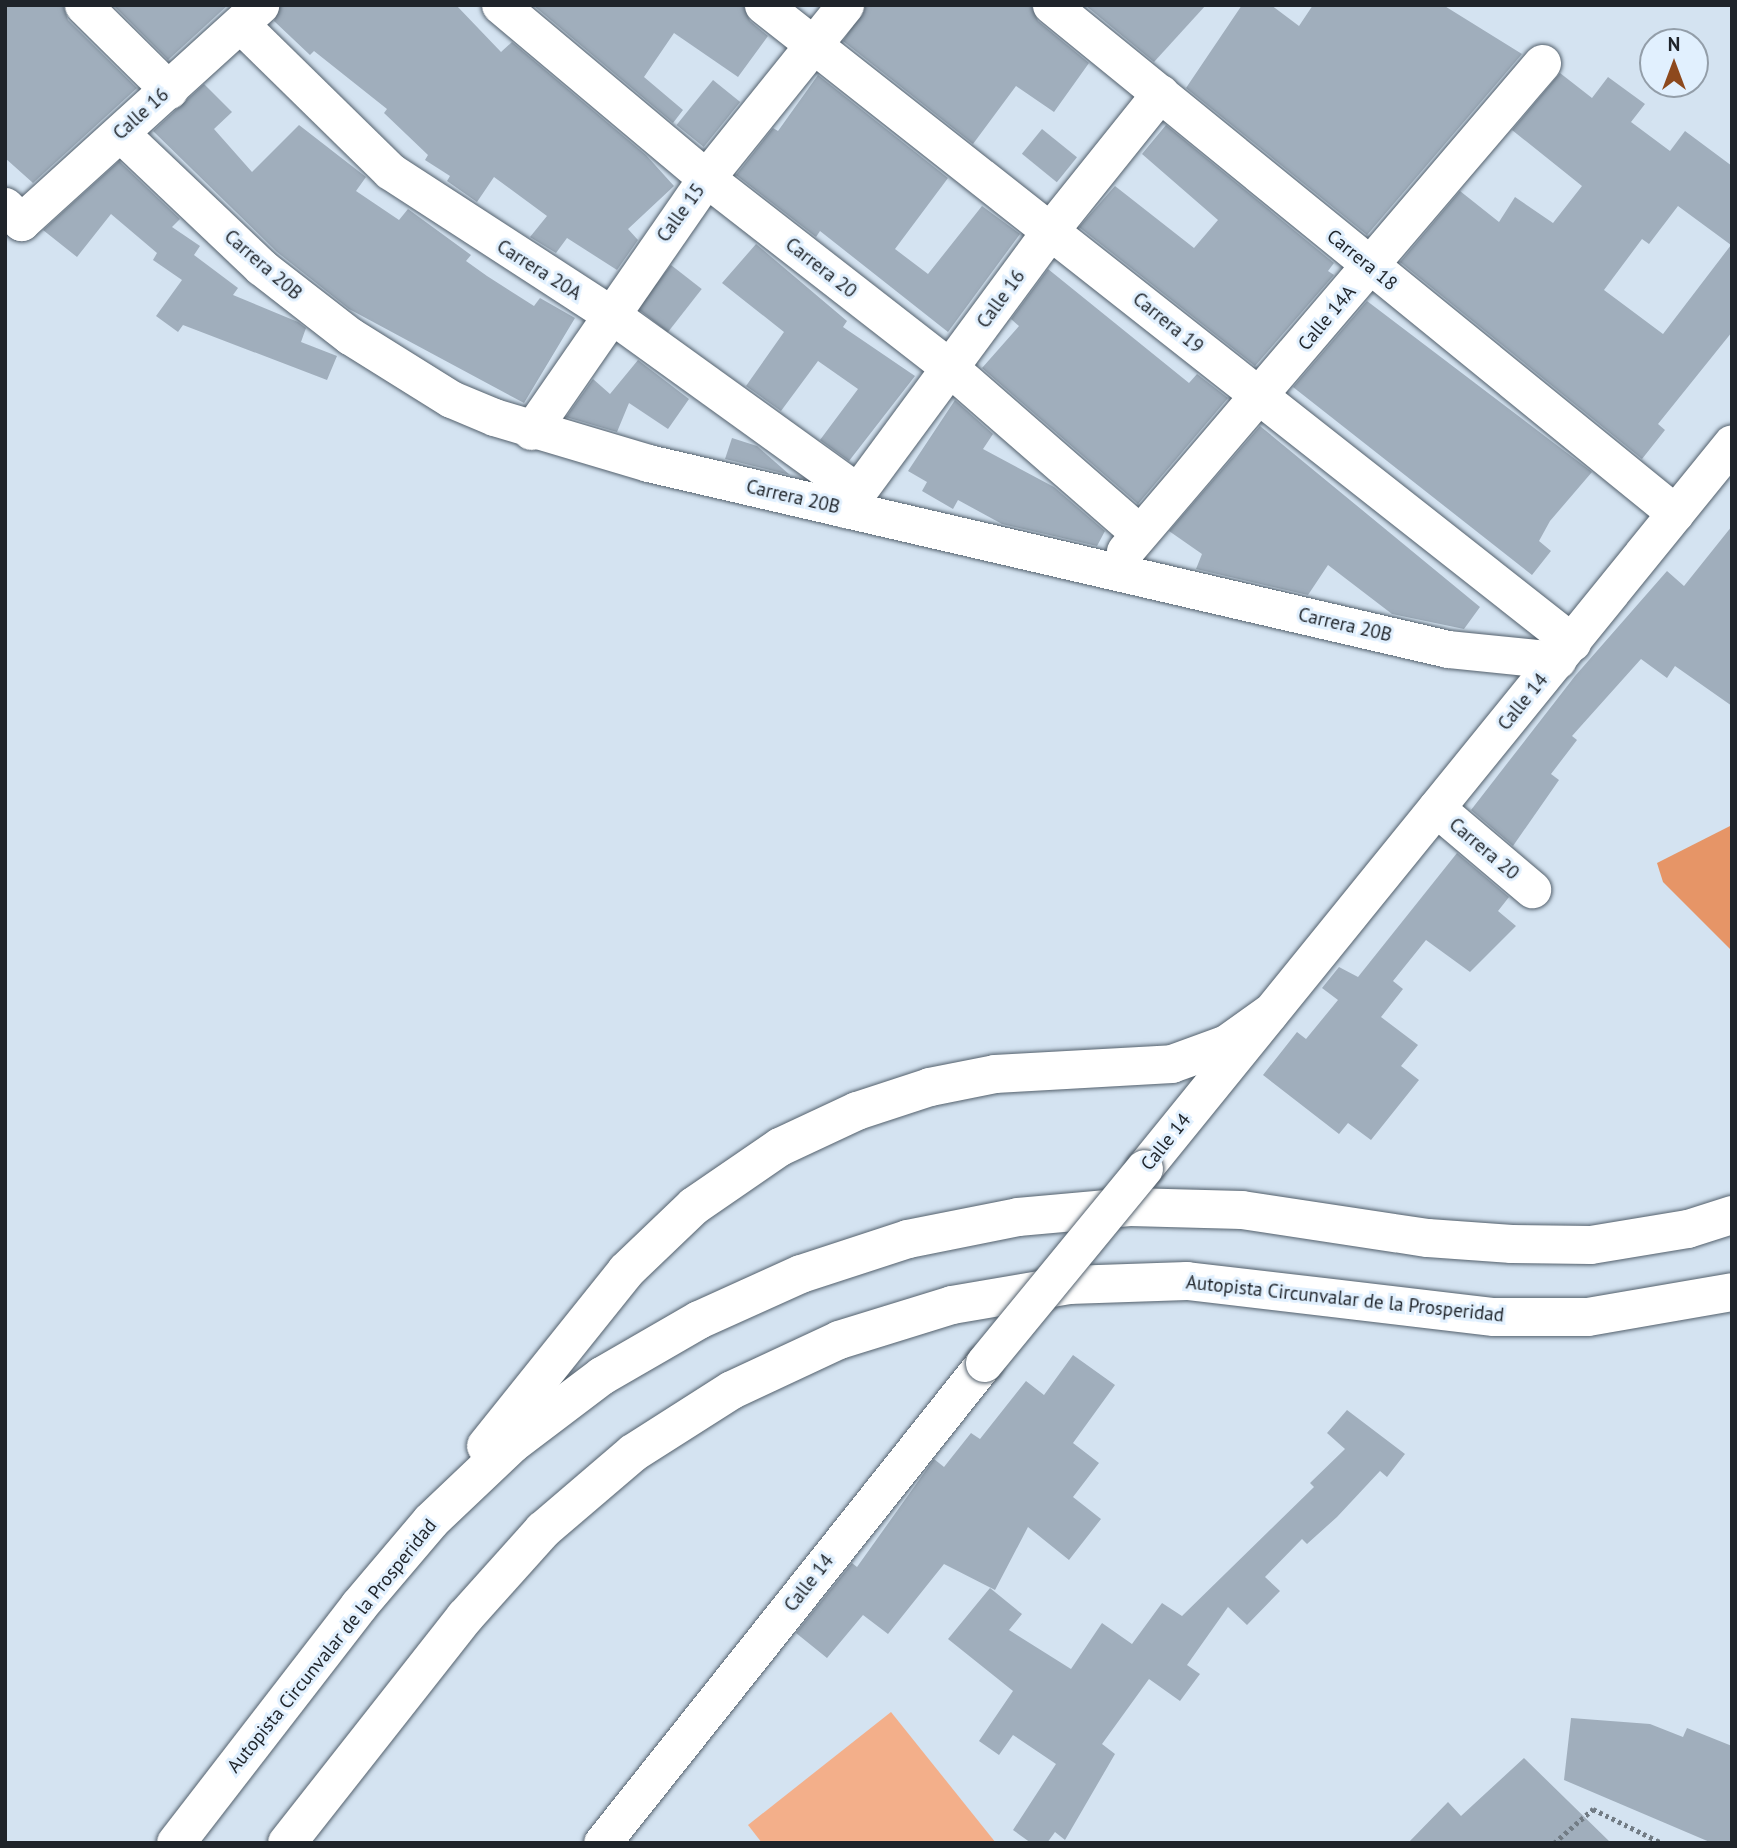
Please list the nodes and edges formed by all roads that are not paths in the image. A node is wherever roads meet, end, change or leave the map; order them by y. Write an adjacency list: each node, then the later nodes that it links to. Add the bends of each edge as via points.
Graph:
1 (83, 5): 9 (street)
2 (500, 5): 12 (street, Carrera 20)
3 (763, 5): 7 (street, Carrera 19)
4 (845, 5): 7 (street, Calle 15)
5 (1051, 5): 10 (street, Carrera 18)
6 (251, 15): 9 (street, Calle 16); 16 (street, Carrera 20A, via 390,171)
7 (811, 48): 12 (street, Calle 15); 14 (street, Carrera 19)
8 (1542, 63): 15 (street, Calle 14A)
9 (169, 90): 11 (street, Calle 16)
10 (1160, 93): 14 (street, Calle 16); 15 (street, Carrera 18)
11 (120, 133): 13 (street, Calle 16); 19 (street, Carrera 20B, via 261,267 350,336 451,399)
12 (706, 178): 16 (street, Calle 15); 17 (street, Carrera 20)
13 (13, 214)
14 (1052, 228): 17 (street, Calle 16); 18 (street, Carrera 19)
15 (1370, 267): 18 (street, Calle 14A); 22 (street, Carrera 18)
16 (608, 313): 19 (street, Calle 15); 21 (street, Carrera 20A)
17 (950, 368): 21 (street, Calle 16); 23 (street, Carrera 20)
18 (1260, 399): 23 (street, Calle 14A); 25 (street, Carrera 19)
19 (531, 431): 21 (street, Carrera 20B)
20 (1732, 443): 22 (street, Calle 14)
21 (851, 501): 24 (street, Carrera 20B)
22 (1675, 513): 25 (street, Calle 14)
23 (1139, 533): 24 (street, Calle 14A)
24 (1108, 570): 25 (street, Carrera 20B, via 1448,649)
25 (1565, 651): 26 (street, Calle 14)
26 (1436, 808): 27 (street, Carrera 20); 28 (street, Calle 14)
27 (1532, 889)
28 (1269, 1014): 31 (highway, via 1227,1044 1172,1064 995,1074 930,1087 857,1111 780,1147 694,1206 626,1271); 34 (street, Calle 14, bridge)
29 (1732, 1216): 31 (highway, Autopista Circunvalar de la Prosperidad, via 1688,1229 1591,1245 1512,1244 1428,1238 1242,1210 1130,1207 1018,1217 908,1239 778,1284 698,1320 602,1376 494,1461 430,1521)
30 (1732, 1292): 33 (highway, Autopista Circunvalar de la Prosperidad, via 1588,1317 1494,1317 1187,1281 1069,1285 953,1304 839,1340 710,1404 633,1453 543,1530 465,1617)
31 (359, 1606): 32 (highway, Autopista Circunvalar de la Prosperidad)
32 (176, 1843)
33 (288, 1843)
34 (602, 1843)

